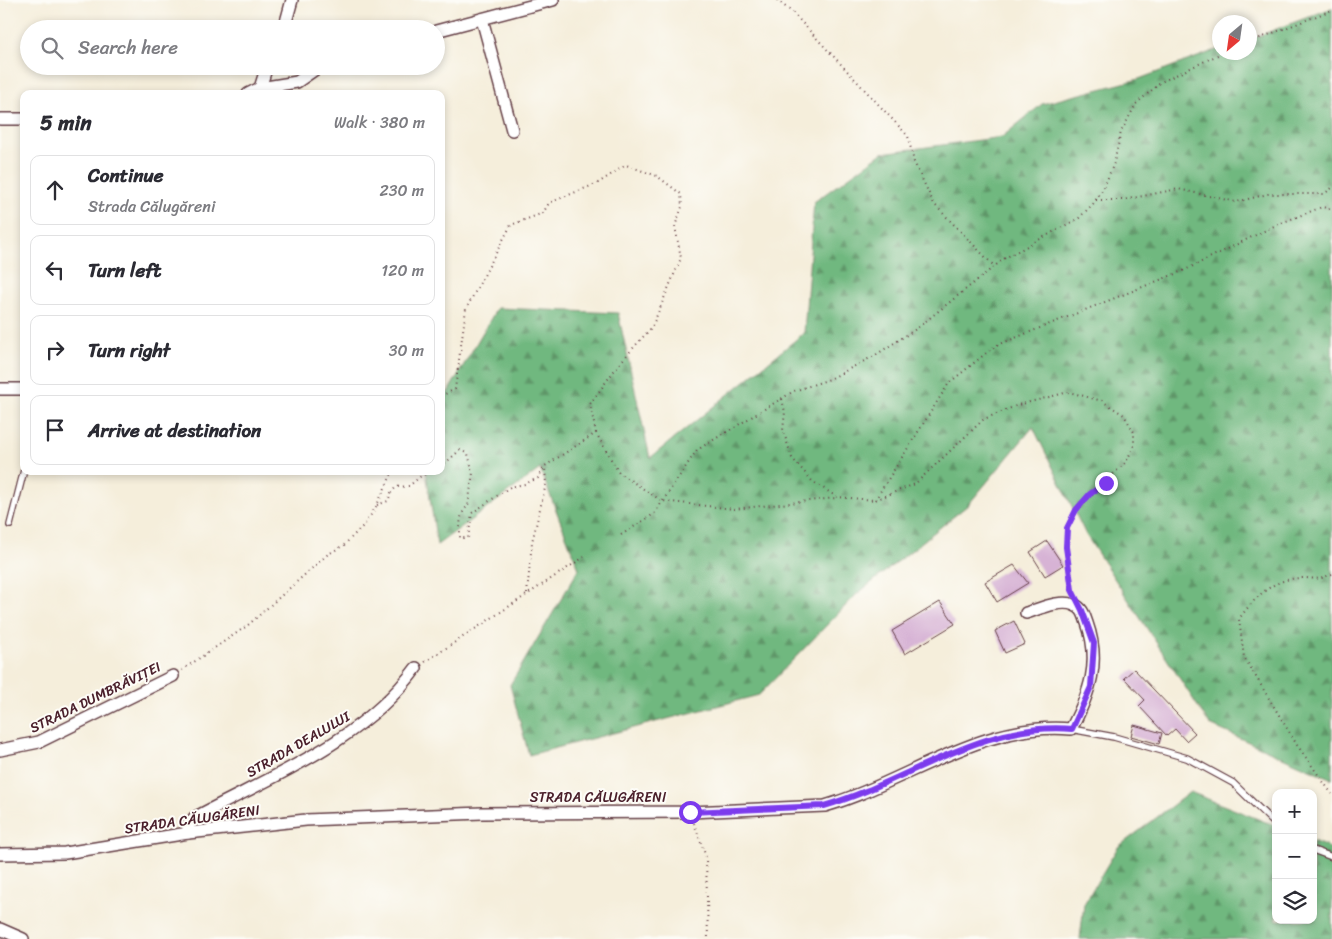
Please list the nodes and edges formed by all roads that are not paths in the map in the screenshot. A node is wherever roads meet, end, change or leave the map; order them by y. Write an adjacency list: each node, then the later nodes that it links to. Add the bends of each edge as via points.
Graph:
1 (292, 0): 4 (street)
2 (553, 0): 3 (street)
3 (482, 19): 5 (street); 12 (street)
4 (286, 20)
5 (445, 29)
6 (264, 75): 8 (street)
7 (307, 75): 8 (street, via 297,82)
8 (260, 88): 9 (street)
9 (256, 90)
10 (20, 119): 11 (street)
11 (0, 120)
12 (512, 130)
13 (0, 389): 14 (street)
14 (20, 389)
15 (23, 475): 16 (lane)
16 (10, 525)
17 (1026, 613): 20 (street, via 1066,603 1082,610 1094,643 1091,687)
18 (416, 668): 23 (street, STRADA DEALULUI, via 389,702 370,718 338,740 194,818 188,826)
19 (173, 676): 21 (street, STRADA DUMBRĂVIȚEI, via 39,742)
20 (1072, 729): 22 (lane, STRADA CĂLUGĂRENI, via 1114,737 1187,758 1233,783); 23 (street, STRADA CĂLUGĂRENI, via 1048,727 1009,734 943,755 845,800 824,806 690,812 382,816 306,820)
21 (0, 750)
22 (1272, 821)
23 (188, 833): 25 (street, STRADA CĂLUGĂRENI, via 65,853)
24 (1317, 851): 26 (lane)
25 (0, 854)
26 (1332, 856)
27 (0, 928): 28 (street)
28 (23, 939)

